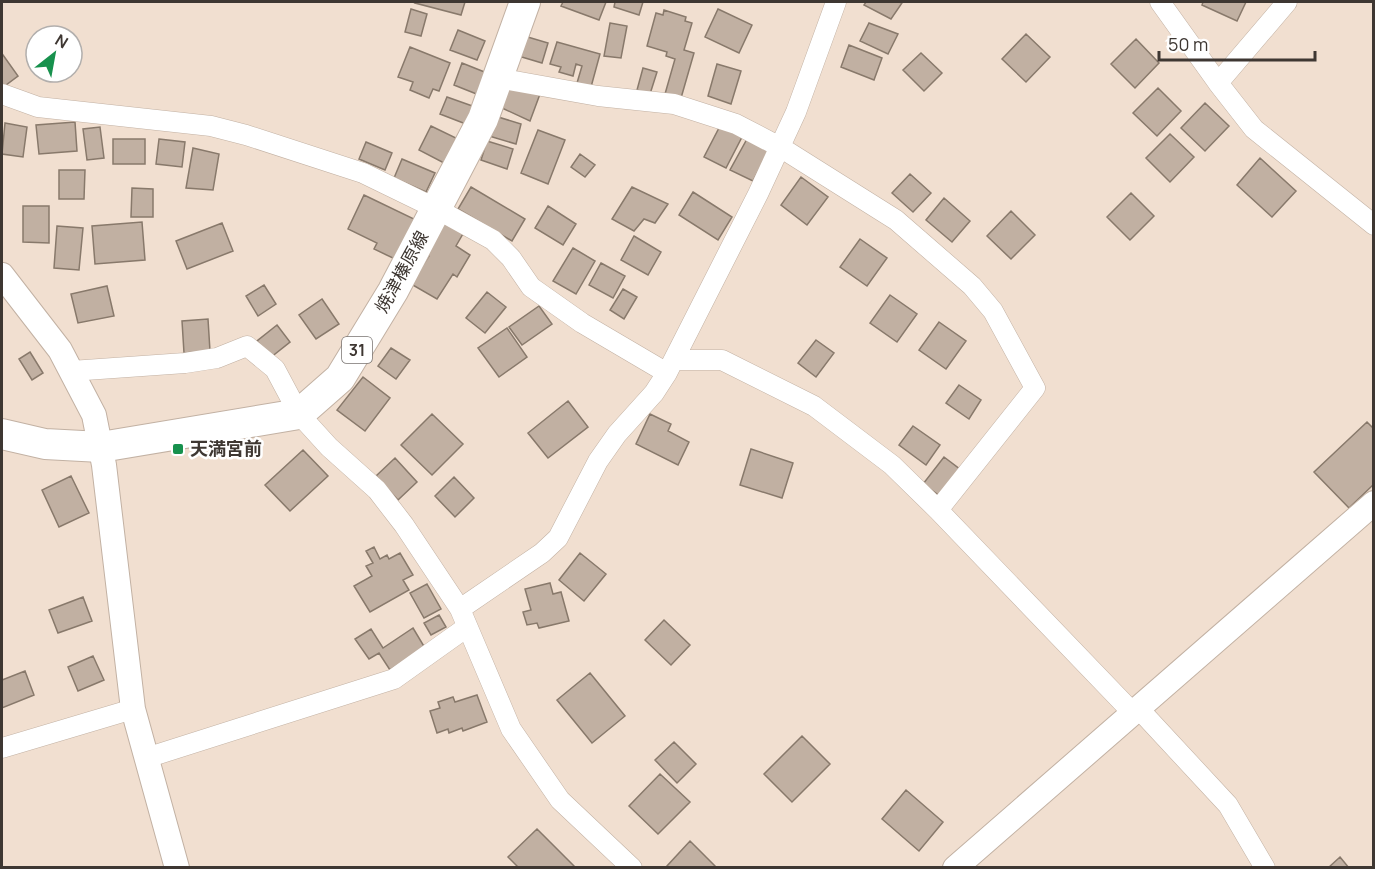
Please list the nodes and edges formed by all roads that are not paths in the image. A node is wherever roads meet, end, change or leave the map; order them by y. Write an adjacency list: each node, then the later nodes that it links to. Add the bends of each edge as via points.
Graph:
1 (525, 2): 5 (main road, 焼津榛原線 / 31)
2 (836, 2): 8 (street)
3 (1160, 2): 6 (street)
4 (1287, 2): 6 (street)
5 (497, 78): 8 (street, via 598,96 674,104 736,124); 9 (main road, 焼津榛原線 / 31, via 483,119)
6 (1218, 83): 10 (street, via 1254,129)
7 (2, 94): 9 (street, via 38,107 211,126 246,135 363,173)
8 (780, 147): 12 (street); 18 (street, via 896,220 972,286 993,311 1035,388)
9 (437, 209): 12 (street, via 493,240 531,287 582,323); 14 (main road, 焼津榛原線 / 31, via 340,378)
10 (1374, 225)
11 (2, 275): 13 (street, via 60,350)
12 (671, 366): 18 (street, via 722,360 814,406 892,465); 19 (street, via 654,393 598,460 558,538)
13 (71, 371): 14 (street, via 196,362 247,346 275,369); 16 (street, via 94,415)
14 (299, 414): 16 (main road); 19 (street, via 377,490)
15 (2, 434): 16 (main road, via 45,444)
16 (101, 447): 20 (street)
17 (1374, 503): 21 (street)
18 (938, 510): 21 (street)
19 (464, 618): 23 (street, via 394,679); 25 (street, via 517,738 560,800)
20 (133, 710): 22 (street); 23 (street)
21 (1135, 710): 26 (street); 27 (street, via 1228,805)
22 (2, 748)
23 (146, 758): 24 (street)
24 (177, 867)
25 (632, 867)
26 (955, 867)
27 (1265, 867)

